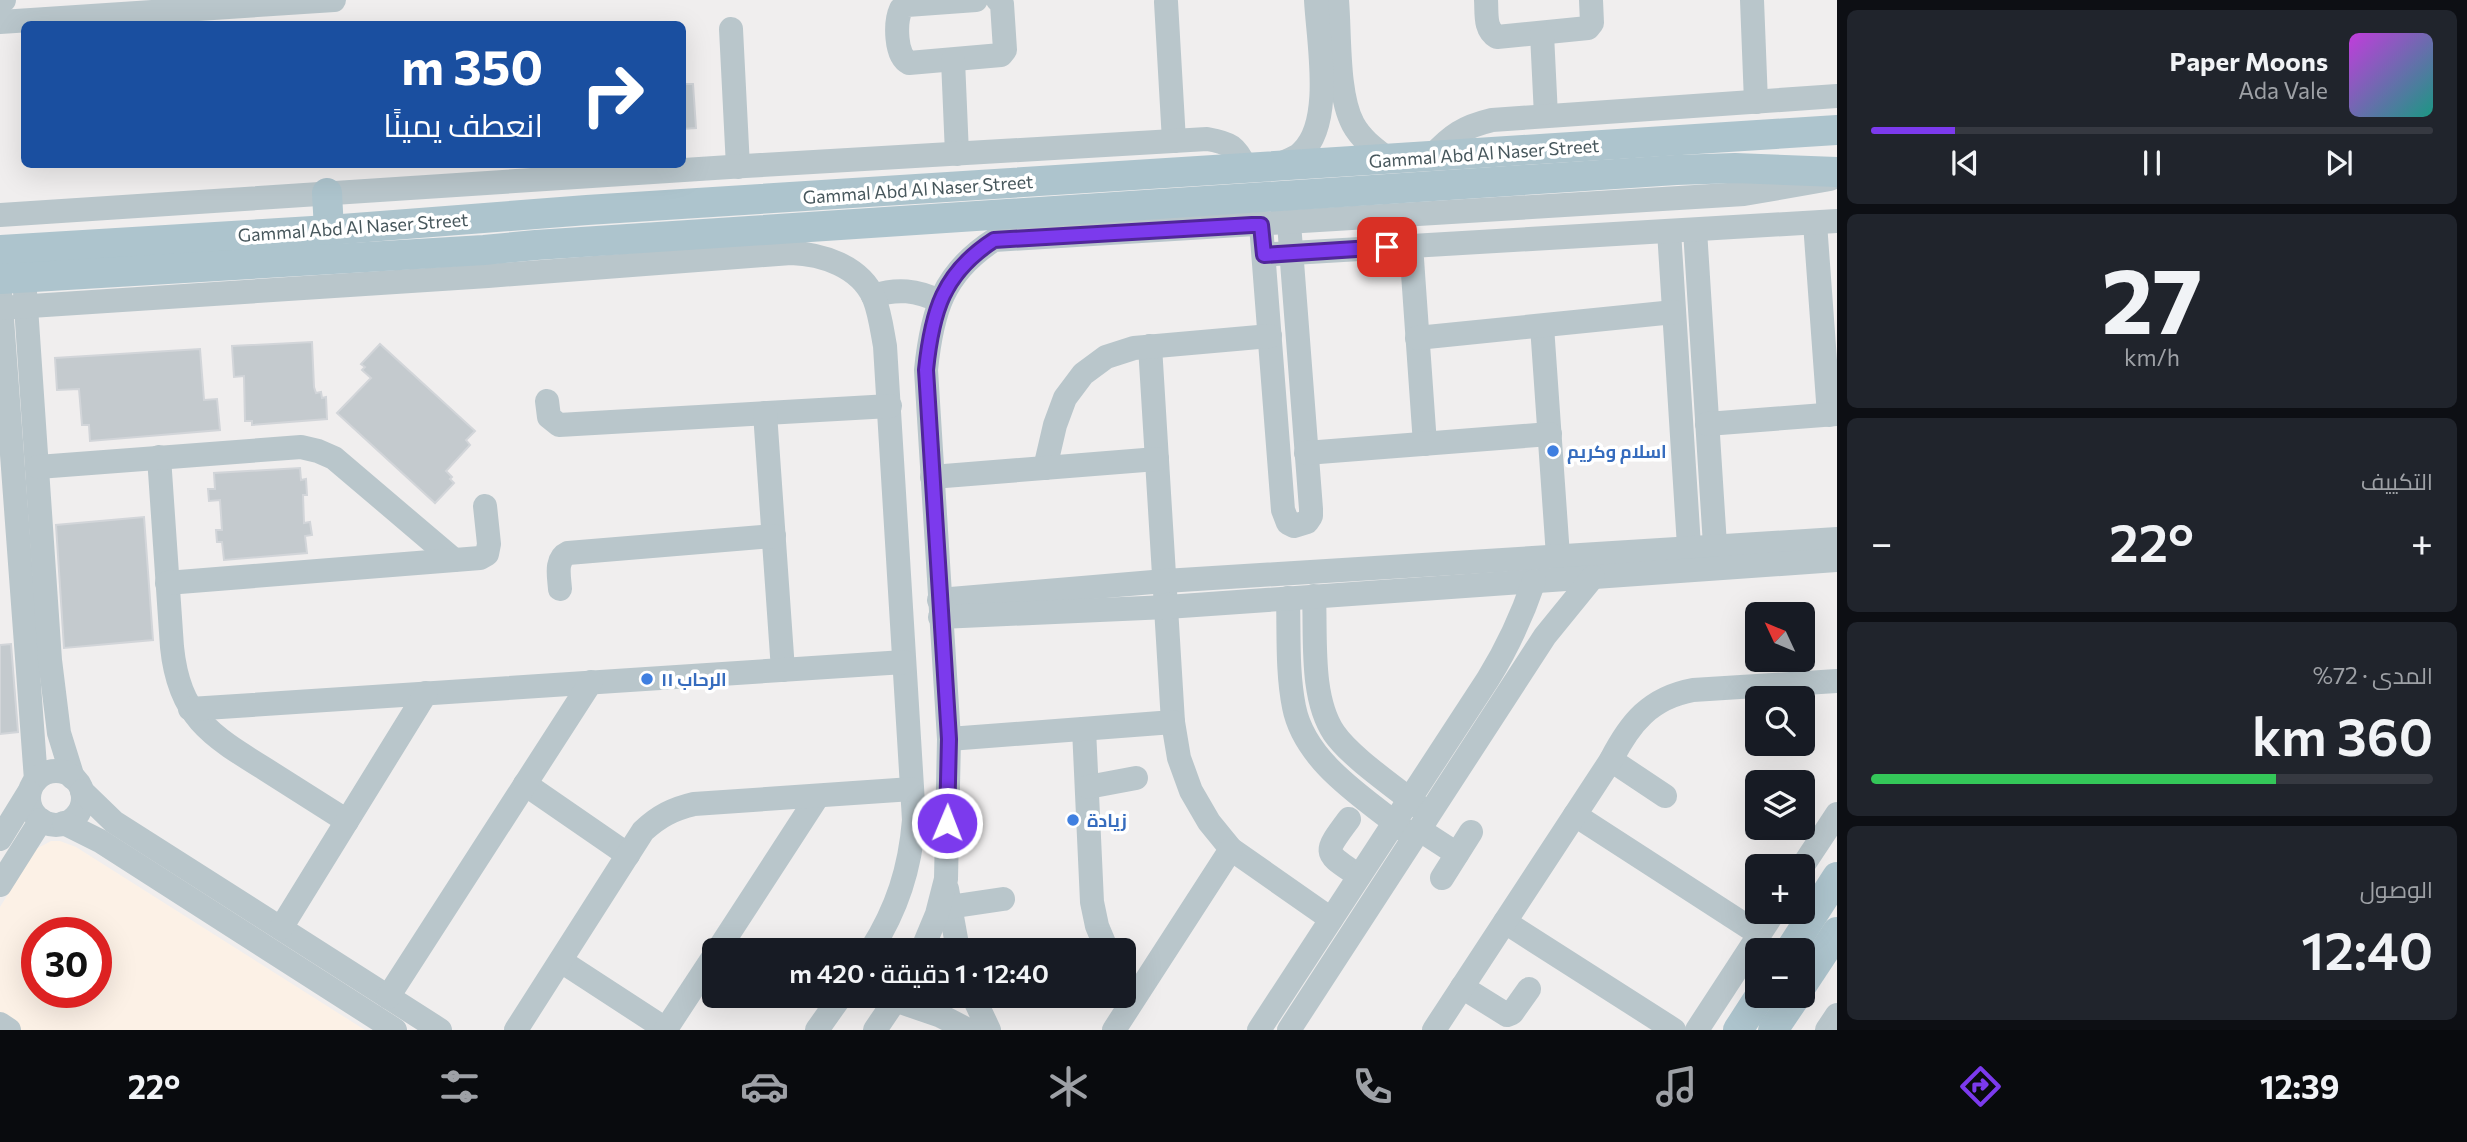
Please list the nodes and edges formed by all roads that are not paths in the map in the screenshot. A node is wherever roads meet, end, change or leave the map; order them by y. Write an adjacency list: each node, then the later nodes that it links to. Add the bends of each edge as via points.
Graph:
1 (334, 0): 10 (street)
2 (976, 0): 14 (street, via 907,5 898,15 904,60)
3 (998, 0): 14 (street, via 1005,50 1001,55)
4 (1316, 0): 23 (street, via 1322,105 1318,131 1302,153)
5 (1337, 0): 22 (street, via 1344,102 1354,125)
6 (1486, 0): 13 (street, via 1488,26 1497,37)
7 (1591, 0): 13 (street, via 1588,28)
8 (1752, 0): 16 (street)
9 (1166, 2): 19 (street)
10 (221, 4): 11 (street)
11 (0, 22)
12 (732, 29): 24 (street)
13 (1542, 34): 17 (street)
14 (953, 60): 20 (street)
15 (1837, 96): 16 (street)
16 (1756, 102): 17 (street)
17 (1546, 116): 21 (street, via 1471,125 1451,136)
18 (1837, 130): 21 (main road, Gammal Abd Al Naser Street)
19 (1174, 141): 20 (street); 25 (street, via 1224,142 1238,151)
20 (957, 154): 24 (street)
21 (1432, 156): 22 (main road, Gammal Abd Al Naser Street)
22 (1388, 159): 23 (main road, Gammal Abd Al Naser Street)
23 (1275, 166): 25 (main road, Gammal Abd Al Naser Street)
24 (738, 167): 27 (street)
25 (1246, 168): 28 (main road, Gammal Abd Al Naser Street)
26 (1837, 174): 32 (street, via 1744,194); 34 (main road, Gammal Abd Al Naser Street, via 1676,170)
27 (327, 194): 29 (street); 35 (main road)
28 (534, 214): 30 (main road, Gammal Abd Al Naser Street); 39 (main road)
29 (0, 215)
30 (482, 218): 35 (main road, Gammal Abd Al Naser Street); 42 (main road)
31 (1826, 222): 36 (street); 56 (street)
32 (1289, 223): 33 (street); 43 (street)
33 (1261, 225): 34 (street); 44 (street)
34 (993, 228): 38 (main road, Gammal Abd Al Naser Street); 47 (street)
35 (330, 230): 41 (main road, Gammal Abd Al Naser Street)
36 (1695, 230): 37 (street); 57 (street)
37 (1669, 231): 40 (street); 48 (street)
38 (790, 241): 39 (main road, Gammal Abd Al Naser Street); 45 (street, via 488,276); 46 (street, via 846,268)
39 (536, 244): 42 (main road, Gammal Abd Al Naser Street)
40 (1411, 245): 43 (street); 51 (street)
41 (0, 250)
42 (484, 250): 45 (main road, Gammal Abd Al Naser Street)
43 (1292, 253): 44 (street); 60 (street)
44 (1264, 255): 50 (street)
45 (9, 294): 63 (street); 64 (street)
46 (873, 296): 47 (street, via 900,290); 54 (street, via 886,346)
47 (939, 301): 66 (street, via 926,370)
48 (1674, 312): 49 (street); 72 (street)
49 (1542, 326): 51 (street); 58 (street)
50 (1270, 337): 52 (street); 60 (street, via 1284,517 1294,526 1311,516)
51 (1417, 338): 59 (street)
52 (1150, 346): 62 (street); 65 (street, via 1106,357 1083,374 1065,398)
53 (547, 401): 55 (street, via 549,417 559,425)
54 (890, 406): 55 (street); 85 (street)
55 (765, 413): 68 (street)
56 (1833, 414): 57 (street)
57 (1707, 424): 71 (street)
58 (1550, 434): 59 (street); 70 (street)
59 (1425, 444): 60 (street)
60 (1306, 453)
61 (159, 457): 64 (street); 73 (street, via 283,447 318,451 348,469); 78 (street)
62 (1157, 459): 65 (street); 76 (street)
63 (6, 464): 80 (street)
64 (38, 467): 96 (street, via 56,710 59,733)
65 (1045, 468): 66 (street)
66 (932, 477): 84 (street)
67 (485, 506): 73 (street, via 487,554)
68 (774, 536): 79 (street, via 568,553 559,562); 86 (street)
69 (1837, 539): 71 (street)
70 (1558, 556): 72 (street); 76 (street)
71 (1716, 558): 72 (street); 74 (street)
72 (1690, 559): 75 (street)
73 (454, 560): 78 (street)
74 (1837, 560)
75 (1593, 577): 77 (street); 110 (street, via 1545,636)
76 (1165, 581): 83 (street); 84 (street)
77 (1534, 581): 81 (street); 103 (street, via 1507,648)
78 (167, 583): 90 (street, via 174,669)
79 (560, 589)
80 (11, 590): 98 (street)
81 (1314, 596): 82 (street); 103 (street, via 1317,681 1325,717 1346,748)
82 (1288, 598): 83 (street); 109 (street, via 1292,695 1301,730 1329,769)
83 (1167, 607): 84 (street); 91 (street)
84 (940, 609): 93 (street)
85 (904, 662): 86 (street); 100 (street)
86 (783, 670): 88 (street)
87 (1837, 681): 94 (street, via 1675,694 1643,713 1620,741)
88 (591, 682): 89 (street); 97 (street)
89 (426, 693): 90 (street); 107 (street)
90 (190, 709): 107 (street, via 215,736)
91 (1173, 722): 92 (street); 113 (street, via 1191,791)
92 (1084, 729): 93 (street); 99 (street)
93 (949, 739): 120 (street)
94 (1611, 761): 102 (street); 105 (street)
95 (1136, 778): 99 (street)
96 (78, 784): 98 (street, via 58,771); 108 (street, via 81,807 71,820); 127 (street, via 114,822)
97 (525, 784): 116 (street); 142 (street)
98 (33, 786): 108 (street, via 31,808); 112 (street)
99 (1088, 787): 134 (street, via 1092,902)
100 (912, 789): 101 (street); 131 (street, via 914,830 906,877)
101 (818, 796): 116 (street, via 675,808 643,831); 130 (street)
102 (1665, 796)
103 (1410, 799): 109 (street); 110 (street)
104 (1837, 814): 115 (street)
105 (1575, 815): 125 (street); 129 (street)
106 (1349, 819): 117 (street, via 1329,851)
107 (347, 821): 127 (street)
108 (52, 822): 121 (street); 154 (street, via 100,841)
109 (1395, 822): 110 (street); 117 (street)
110 (1421, 828): 114 (street); 163 (street)
111 (1471, 832): 114 (street)
112 (0, 839)
113 (1231, 849): 124 (street); 139 (street)
114 (1457, 854): 118 (street)
115 (1811, 854)
116 (628, 855): 136 (street)
117 (1359, 876): 124 (street)
118 (1442, 877)
119 (1837, 877): 135 (main road)
120 (946, 879): 123 (street); 132 (street)
121 (0, 885)
122 (1003, 899): 123 (street)
123 (949, 907): 133 (street)
124 (1331, 919): 162 (street)
125 (1505, 922): 140 (street); 165 (street)
126 (1766, 924): 129 (street)
127 (281, 928): 142 (street)
128 (1837, 932): 137 (main road)
129 (1759, 934): 166 (street)
130 (726, 938)
131 (877, 938)
132 (927, 938)
133 (955, 938)
134 (1102, 938)
135 (1798, 938)
136 (561, 961): 156 (street); 157 (street)
137 (1815, 965)
138 (702, 975): 157 (street)
139 (1136, 976)
140 (1462, 987): 141 (street, via 1507,1015); 164 (street)
141 (1529, 989)
142 (388, 997): 155 (street)
143 (834, 1008): 152 (street)
144 (886, 1008): 158 (street)
145 (920, 1008): 159 (street)
146 (979, 1008): 160 (street)
147 (1122, 1008): 161 (street)
148 (1752, 1008): 167 (main road)
149 (1788, 1008): 168 (main road)
150 (1837, 1014): 169 (street)
151 (0, 1024): 153 (street)
152 (821, 1028)
153 (9, 1030)
154 (395, 1030)
155 (440, 1030)
156 (516, 1030)
157 (667, 1030)
158 (875, 1030)
159 (968, 1030)
160 (989, 1030)
161 (1114, 1030)
162 (1259, 1030)
163 (1289, 1030)
164 (1434, 1030)
165 (1674, 1030)
166 (1697, 1030)
167 (1738, 1030)
168 (1773, 1030)
169 (1827, 1030)

